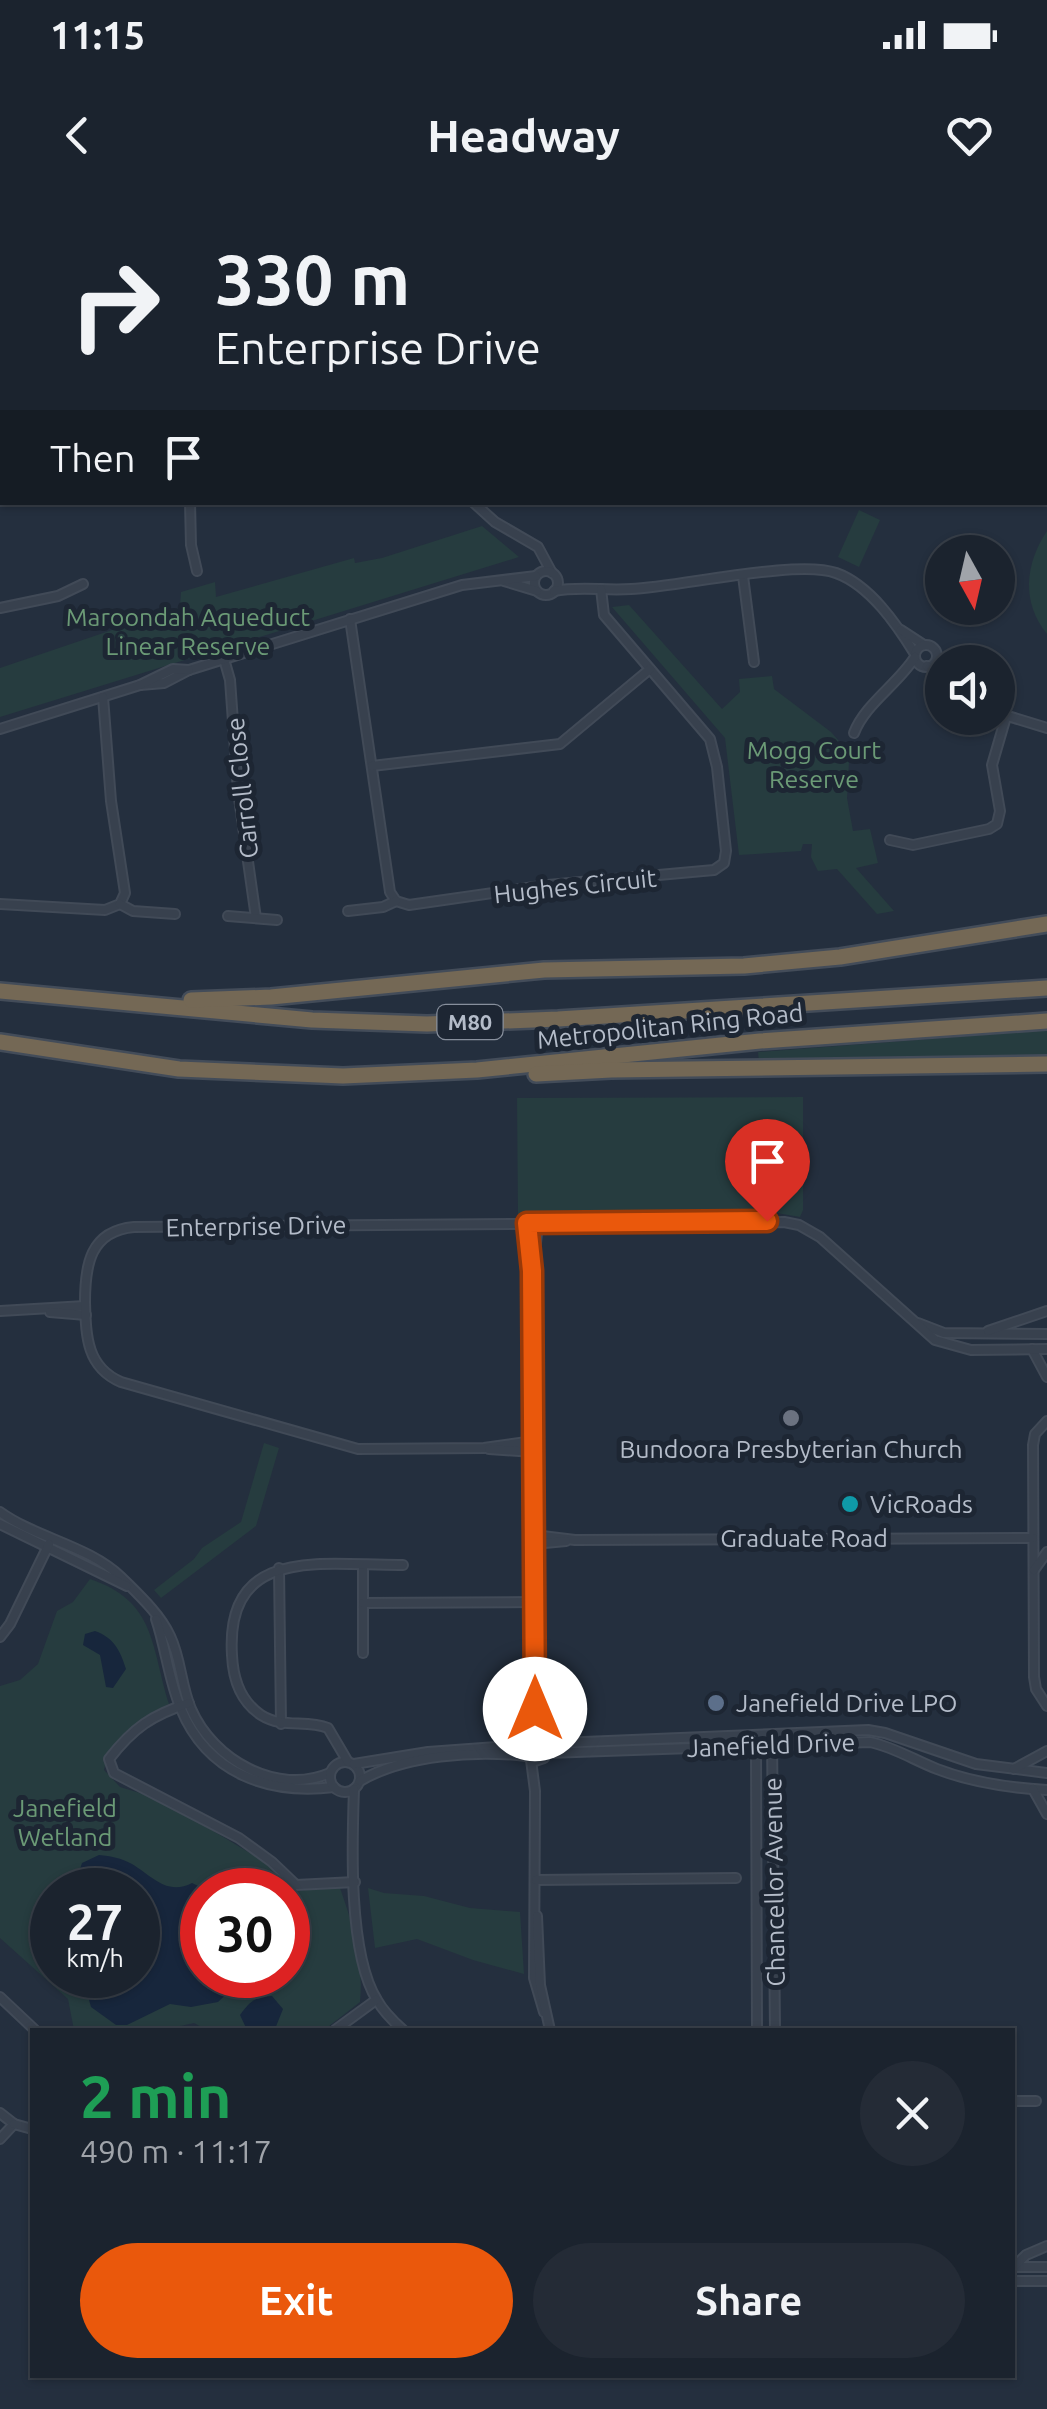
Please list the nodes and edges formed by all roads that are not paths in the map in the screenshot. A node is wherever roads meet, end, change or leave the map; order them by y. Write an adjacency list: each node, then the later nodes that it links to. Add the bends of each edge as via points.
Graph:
1 (190, 505): 4 (street)
2 (476, 505): 3 (street)
3 (538, 547): 5 (street); 6 (street)
4 (198, 571)
5 (538, 574): 6 (street); 8 (street); 12 (street)
6 (554, 574): 10 (street); 13 (street)
7 (743, 576): 11 (street); 16 (street, via 836,572); 20 (street)
8 (500, 580): 12 (street); 15 (street)
9 (83, 584): 14 (street)
10 (585, 588): 11 (street); 13 (street)
11 (601, 589): 22 (street, Hughes Circuit, via 604,615)
12 (537, 591): 13 (street)
13 (554, 591)
14 (0, 608)
15 (350, 619): 19 (street); 30 (street)
16 (898, 627): 17 (street); 18 (street)
17 (924, 645): 18 (street)
18 (915, 656): 21 (street); 23 (street)
19 (224, 659): 24 (street, via 164,683); 39 (street, Carroll Close)
20 (754, 662)
21 (925, 666): 23 (street)
22 (650, 669): 30 (street, via 560,744); 32 (street, Hughes Circuit, via 712,744 724,864 707,872 410,905)
23 (895, 684): 28 (street)
24 (103, 696): 27 (street); 34 (street, via 124,885)
25 (1015, 719): 26 (street)
26 (1047, 728)
27 (0, 729)
28 (854, 733)
29 (998, 735): 31 (street, via 992,765 997,824 914,844)
30 (372, 766): 32 (street)
31 (890, 840)
32 (396, 901): 35 (street)
33 (0, 904): 34 (street, via 104,910)
34 (120, 904): 36 (street)
35 (348, 912)
36 (175, 914)
37 (228, 916): 39 (street)
38 (1047, 916): 42 (highway)
39 (256, 918): 40 (street)
40 (277, 920)
41 (1047, 924): 42 (highway)
42 (937, 943): 45 (highway, via 744,966 544,970)
43 (1047, 988): 45 (highway, Metropolitan Ring Road / M80, via 428,1024)
44 (0, 991): 45 (highway, Metropolitan Ring Road / M80)
45 (146, 1004)
46 (1047, 1021): 49 (highway, Metropolitan Ring Road / M80)
47 (0, 1042): 49 (highway, Metropolitan Ring Road / M80, via 179,1069)
48 (1047, 1064): 49 (highway)
49 (432, 1074)
50 (527, 1223): 51 (street, Enterprise Drive); 52 (street); 53 (street, Enterprise Drive, via 123,1228 89,1256)
51 (538, 1223): 52 (street); 56 (street, Enterprise Drive, via 792,1223 820,1237)
52 (532, 1271): 63 (street)
53 (85, 1310): 55 (street); 64 (street, Enterprise Drive, via 92,1356 120,1382 352,1448)
54 (1047, 1310): 57 (street)
55 (0, 1311)
56 (913, 1321): 57 (street, Enterprise Drive, via 944,1333); 60 (street, Enterprise Drive, via 950,1346)
57 (974, 1334): 58 (street, Enterprise Drive)
58 (1047, 1334)
59 (1047, 1349): 60 (street, Enterprise Drive)
60 (1032, 1350): 61 (street)
61 (1047, 1377)
62 (1047, 1420): 68 (street, via 1033,1440)
63 (534, 1442): 64 (street, Enterprise Drive); 65 (street)
64 (484, 1448): 65 (street, Enterprise Drive)
65 (534, 1452): 69 (street)
66 (0, 1512): 70 (street)
67 (0, 1524): 70 (street)
68 (1033, 1538): 69 (street, Graduate Road); 75 (street)
69 (534, 1540): 76 (street)
70 (49, 1544): 78 (street); 80 (street, via 132,1588 154,1613)
71 (1047, 1552): 75 (street)
72 (403, 1564): 73 (street)
73 (362, 1565): 74 (street); 77 (street)
74 (280, 1568): 83 (street); 83 (street, via 243,1594 231,1647 239,1691 257,1712)
75 (1034, 1570): 81 (street, via 1034,1677)
76 (534, 1602): 77 (street); 82 (street)
77 (362, 1603): 79 (street)
78 (0, 1637)
79 (363, 1653)
80 (185, 1705): 93 (street, via 213,1742 252,1770 300,1780); 98 (street, Janefield Drive, via 206,1749 246,1778 282,1789); 105 (street, via 129,1733 109,1759 114,1773 239,1838 296,1886)
81 (1047, 1706)
82 (535, 1709): 85 (street); 86 (street)
83 (280, 1724): 84 (street, via 321,1726)
84 (334, 1735): 92 (street); 93 (street)
85 (527, 1739): 86 (street, Janefield Drive); 91 (street, via 524,1747); 92 (street)
86 (544, 1739): 88 (street, Janefield Drive); 91 (street)
87 (772, 1739): 88 (street, Janefield Drive); 89 (street, Janefield Drive, via 868,1730); 95 (street, Janefield Drive, via 870,1742); 108 (street, Chancellor Avenue)
88 (756, 1740): 91 (street, Janefield Drive); 107 (street, Chancellor Avenue)
89 (935, 1749): 94 (street, Janefield Drive); 95 (street)
90 (1047, 1750): 94 (street)
91 (536, 1757): 97 (street, Janefield Drive, via 428,1760 375,1772); 104 (street)
92 (351, 1763): 93 (street); 97 (street, via 360,1772)
93 (332, 1769): 98 (street)
94 (1014, 1769): 96 (street, Janefield Drive)
95 (940, 1770): 99 (street, Janefield Drive)
96 (1047, 1774)
97 (357, 1785): 98 (street, Janefield Drive); 102 (street)
98 (338, 1789): 102 (street)
99 (1033, 1789): 100 (street, Janefield Drive); 101 (street)
100 (1047, 1790)
101 (1047, 1814)
102 (350, 1817): 105 (street)
103 (736, 1878): 104 (street)
104 (536, 1880): 113 (street)
105 (355, 1882): 109 (street, via 362,1960)
106 (0, 1997): 110 (street)
107 (757, 1999): 108 (street); 114 (street, Chancellor Avenue)
108 (775, 1999): 115 (street, Chancellor Avenue)
109 (376, 2000): 111 (street); 112 (street)
110 (34, 2028)
111 (337, 2028)
112 (401, 2028)
113 (549, 2028)
114 (757, 2028)
115 (776, 2028)
116 (1015, 2101): 117 (street)
117 (1036, 2101)
118 (2, 2115): 119 (street)
119 (14, 2124): 120 (street); 121 (street)
120 (30, 2128)
121 (0, 2140)
122 (1047, 2246): 123 (street)
123 (1015, 2266)
124 (1047, 2267): 125 (street)
125 (1015, 2268)
126 (1015, 2281): 127 (street)
127 (1047, 2281)

